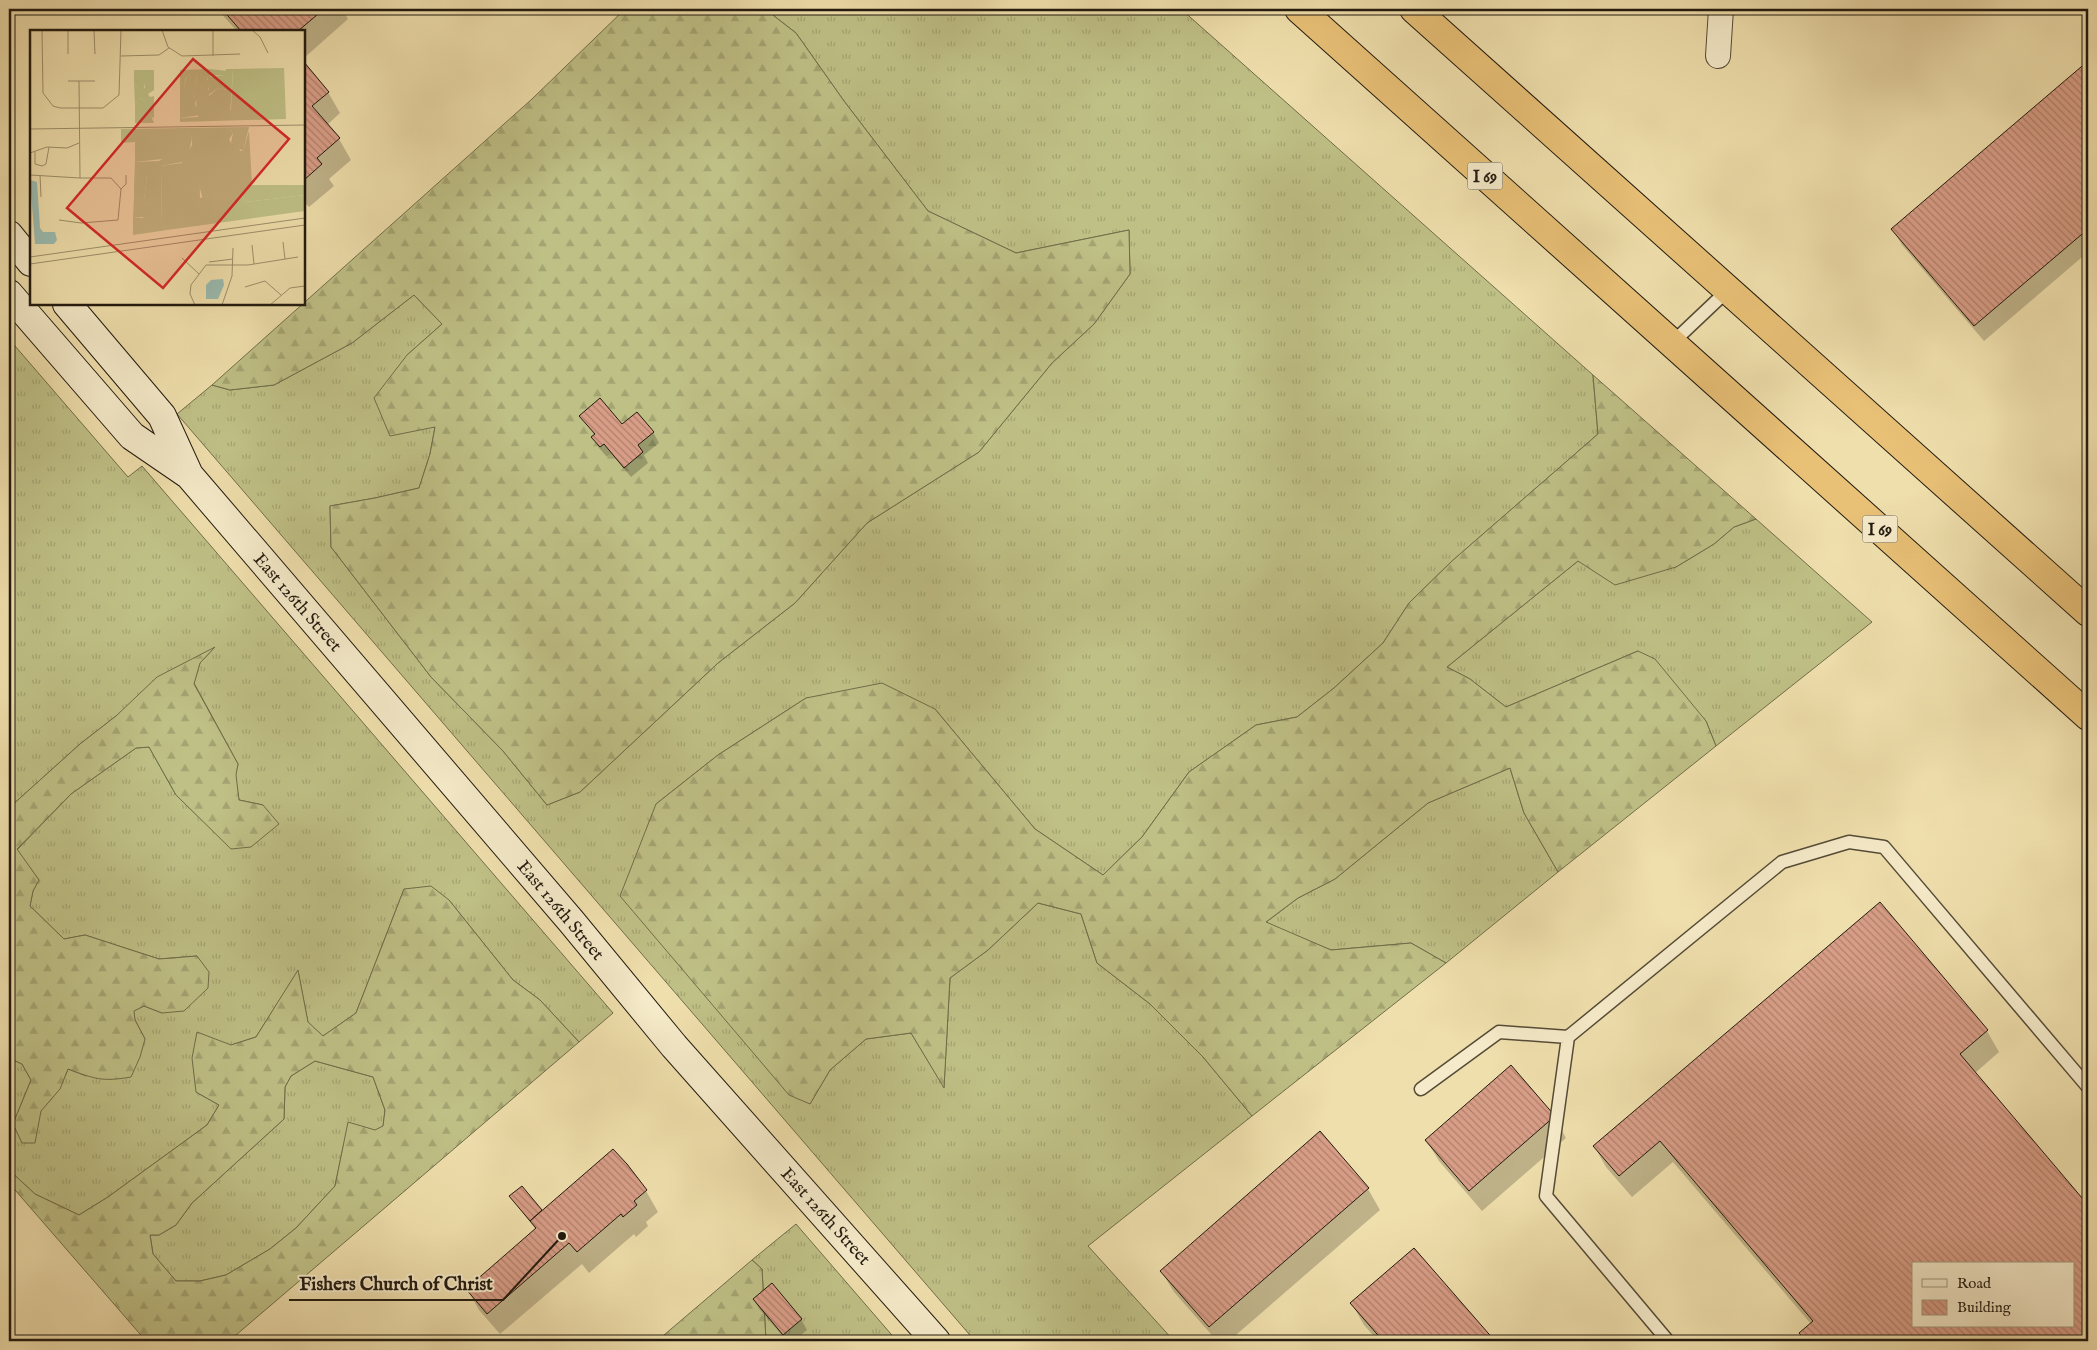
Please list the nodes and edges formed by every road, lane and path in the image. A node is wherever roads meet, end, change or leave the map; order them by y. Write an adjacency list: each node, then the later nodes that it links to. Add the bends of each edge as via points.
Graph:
1 (1298, 9): 10 (highway, I 69)
2 (1414, 9): 7 (highway)
3 (1721, 9): 4 (street)
4 (1718, 56)
5 (9, 235): 6 (main road)
6 (30, 261)
7 (1728, 290): 10 (lane); 12 (highway)
8 (9, 294): 11 (main road, East 126th Street, via 132,436)
9 (68, 305): 11 (main road, East 126th Street, via 162,416)
10 (1672, 343): 13 (highway, I 69)
11 (189, 475): 17 (main road, East 126th Street, via 674,1046)
12 (2088, 612)
13 (2088, 716)
14 (1568, 1037): 15 (lane, via 1782,862 1849,842 1884,847); 16 (lane, via 1498,1032); 18 (lane, via 1546,1196)
15 (2088, 1087)
16 (1421, 1089)
17 (936, 1341)
18 (1668, 1341)

